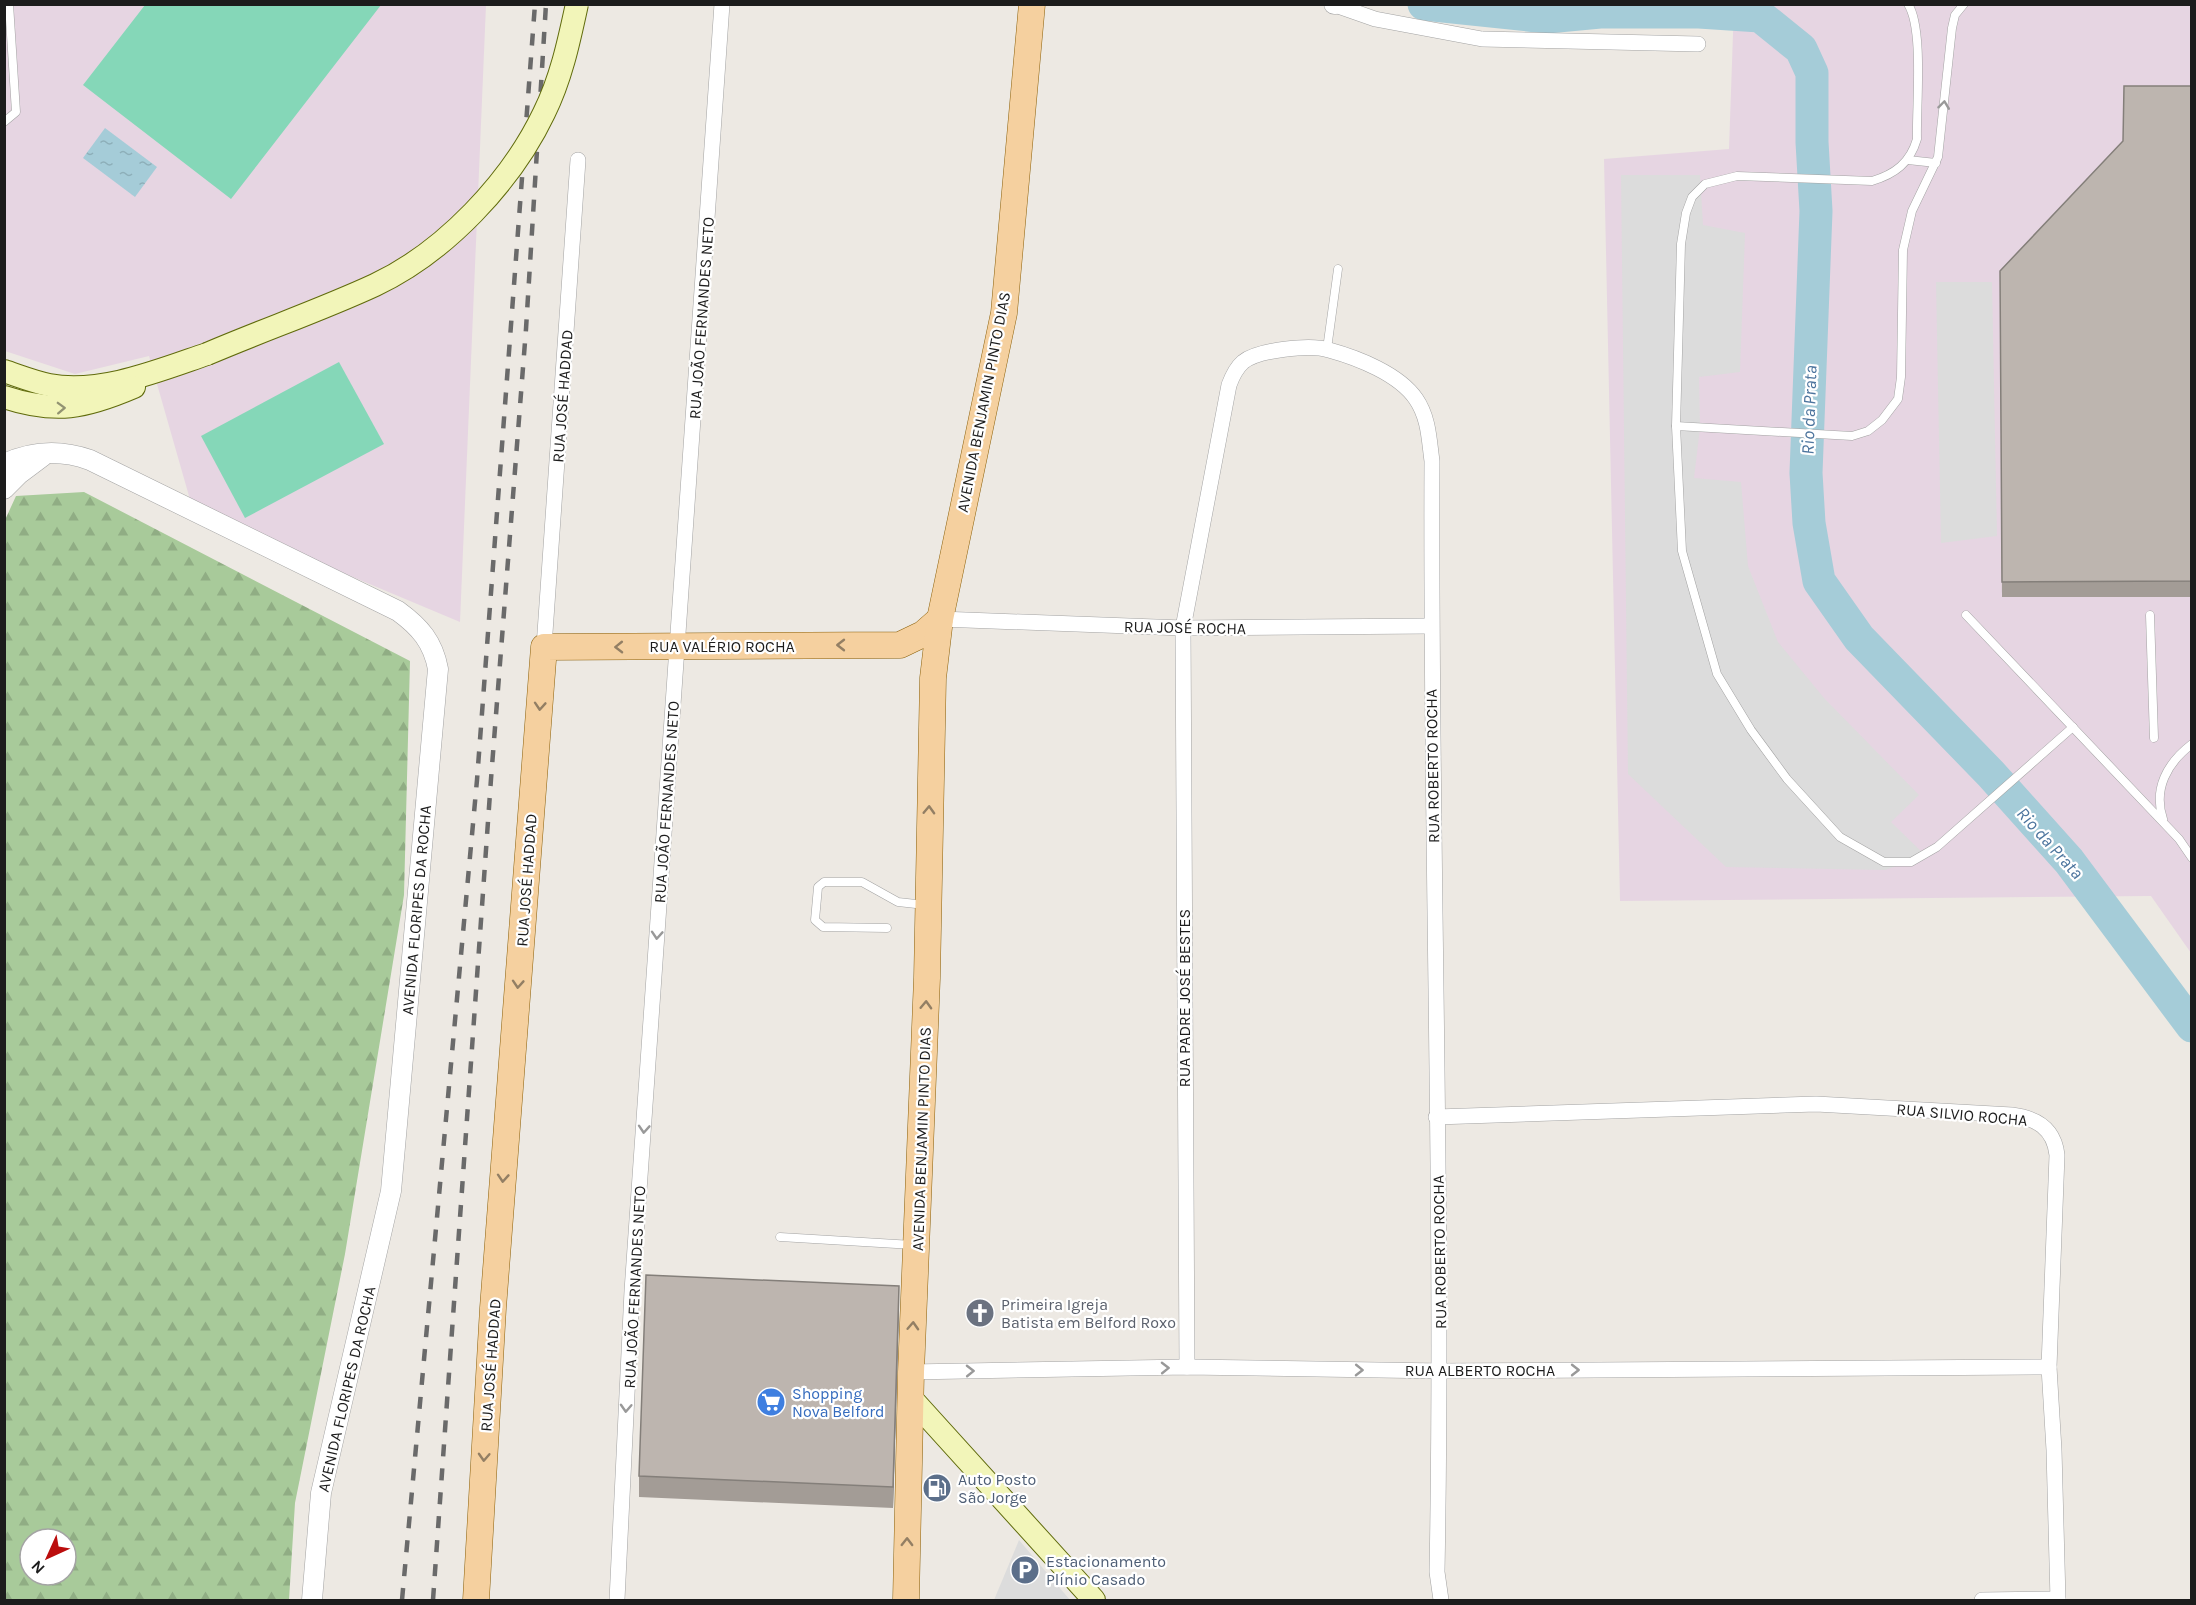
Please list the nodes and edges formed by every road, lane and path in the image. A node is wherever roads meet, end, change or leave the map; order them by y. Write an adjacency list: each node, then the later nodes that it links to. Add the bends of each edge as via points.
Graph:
1 (9, 4): 9 (lane, via 16,112)
2 (577, 4): 15 (main road, bridge, via 566,56 544,113 484,204 429,252 377,284)
3 (722, 4): 28 (street, RUA JOÃO FERNANDES NETO)
4 (1032, 4): 24 (main road, AVENIDA BENJAMIN PINTO DIAS, via 1004,313)
5 (1908, 4): 11 (lane, via 1917,33 1917,139)
6 (1964, 4): 12 (lane, one-way to 6, via 1952,28 1955,15)
7 (1335, 5): 8 (street, via 1375,19 1482,39)
8 (1698, 44)
9 (5, 122)
10 (578, 160): 29 (street, RUA JOSÉ HADDAD)
11 (1908, 160): 12 (lane); 18 (lane, via 1887,176 1872,181 1737,176 1705,184 1692,197 1681,244)
12 (1936, 163): 18 (lane, via 1912,211 1903,250 1901,377 1898,399 1882,420 1868,431 1837,437)
13 (1338, 269): 14 (lane)
14 (1327, 349): 25 (street, RUA ROBERTO ROCHA, via 1373,367 1403,385 1426,418 1432,461); 26 (street, RUA ROBERTO ROCHA, via 1256,355 1235,371 1229,385)
15 (175, 365): 16 (main road, via 113,382 70,387 49,385); 17 (main road, one-way to 15, via 48,408 86,405)
16 (4, 371)
17 (4, 397)
18 (1676, 426): 31 (lane, via 1682,551 1717,674 1787,779 1840,837 1884,862 1911,862 1937,847)
19 (48, 453): 20 (street, AVENIDA FLORIPES DA ROCHA); 21 (street); 46 (street, AVENIDA FLORIPES DA ROCHA, via 67,453 90,460 398,611 413,622 435,652 438,669 391,1191 321,1493)
20 (4, 464)
21 (4, 489)
22 (1966, 615): 31 (lane)
23 (2150, 615): 32 (lane)
24 (940, 619): 26 (street, RUA JOSÉ ROCHA); 27 (main road, via 923,634); 30 (main road, AVENIDA BENJAMIN PINTO DIAS)
25 (1431, 626): 26 (street, RUA JOSÉ ROCHA); 38 (street, RUA ROBERTO ROCHA)
26 (1183, 628): 41 (street, RUA PADRE JOSÉ BESTES)
27 (900, 645): 28 (main road, RUA VALÉRIO ROCHA, one-way to 28); 30 (main road, via 918,657)
28 (677, 646): 29 (main road, RUA VALÉRIO ROCHA, one-way to 29); 48 (street, RUA JOÃO FERNANDES NETO, one-way to 48, via 632,1291)
29 (544, 647): 47 (main road, RUA JOSÉ HADDAD, one-way to 47, via 493,1308)
30 (933, 678): 36 (main road, AVENIDA BENJAMIN PINTO DIAS, one-way to 30)
31 (2073, 727): 34 (lane)
32 (2154, 738)
33 (2192, 744): 34 (lane, via 2180,753 2163,777 2158,803)
34 (2165, 823): 35 (lane)
35 (2192, 858)
36 (926, 905): 37 (lane, via 898,902 862,882 824,882 818,887 815,920 823,927); 40 (main road, AVENIDA BENJAMIN PINTO DIAS, one-way to 36)
37 (887, 928)
38 (1436, 1117): 42 (street, RUA SILVIO ROCHA, via 1816,1104 2031,1118 2045,1126 2056,1144); 43 (street, RUA ROBERTO ROCHA)
39 (780, 1237): 40 (lane)
40 (918, 1245): 44 (main road, AVENIDA BENJAMIN PINTO DIAS, one-way to 40)
41 (1187, 1367): 43 (street, RUA ALBERTO ROCHA, one-way to 43); 44 (street, RUA ALBERTO ROCHA, one-way to 41)
42 (2049, 1367): 43 (street, RUA ALBERTO ROCHA, one-way to 42); 53 (street, RUA SILVIO ROCHA)
43 (1441, 1371): 51 (street, RUA ROBERTO ROCHA, via 1437,1572)
44 (911, 1372): 45 (main road, AVENIDA BENJAMIN PINTO DIAS)
45 (910, 1398): 49 (main road, AVENIDA BENJAMIN PINTO DIAS, one-way to 45); 50 (main road)
46 (312, 1600)
47 (476, 1600)
48 (617, 1600)
49 (906, 1600)
50 (1094, 1600)
51 (1441, 1600)
52 (1982, 1600): 53 (street)
53 (2058, 1600)

